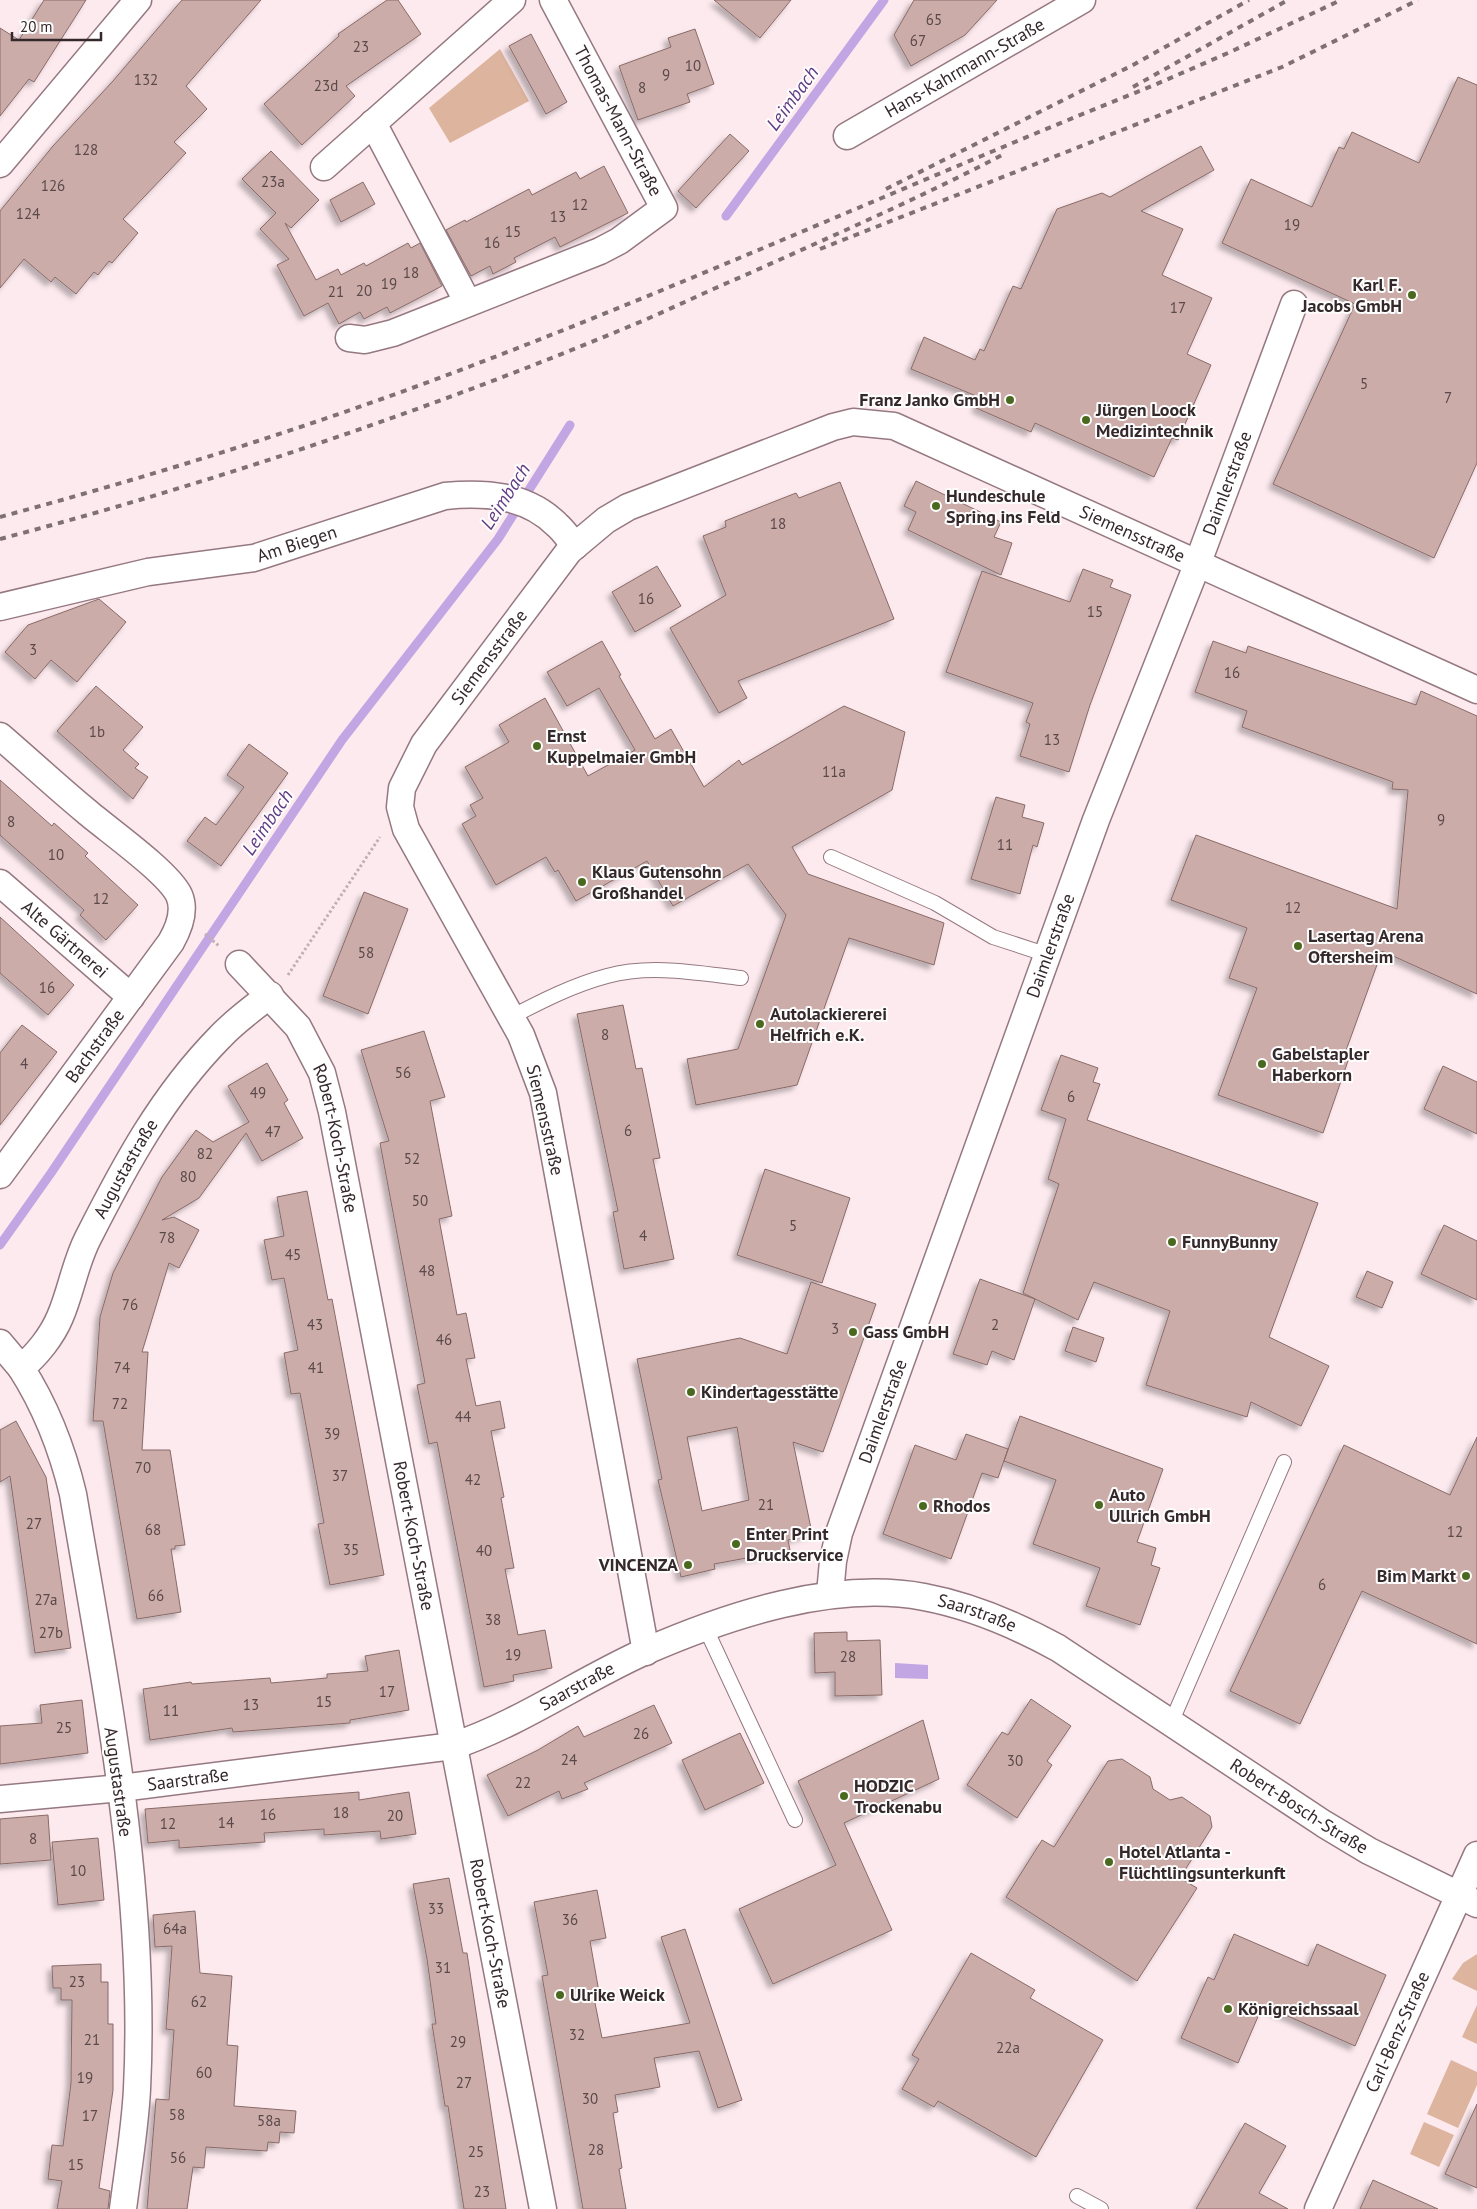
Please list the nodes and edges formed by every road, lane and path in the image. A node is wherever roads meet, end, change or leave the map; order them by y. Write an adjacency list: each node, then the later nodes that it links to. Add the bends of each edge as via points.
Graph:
1 (138, 0): 7 (street)
2 (512, 0): 5 (street)
3 (553, 0): 9 (street, Thomas-Mann-Straße, via 664,208 600,251)
4 (1082, 0): 6 (street, Hans-Kahrmann-Straße)
5 (373, 122): 8 (street); 9 (street)
6 (847, 136)
7 (0, 164)
8 (324, 167)
9 (468, 303): 11 (street, Thomas-Mann-Straße, via 379,337)
10 (1294, 304): 13 (street, Daimlerstraße)
11 (349, 338)
12 (575, 546): 13 (street, Siemensstraße, via 606,520 628,507 833,427 873,422 909,432); 14 (street, Am Biegen, via 557,524 511,498 468,494 445,496 254,558 148,572); 17 (street, Siemensstraße, via 424,744 402,788)
13 (1197, 565): 15 (street, Siemensstraße); 21 (street, Daimlerstraße, via 1096,820)
14 (0, 607)
15 (1477, 690)
16 (0, 736): 20 (street, via 170,883 179,896)
17 (400, 807): 24 (path, via 286,978); 26 (street, Siemensstraße, via 406,829)
18 (831, 857): 21 (lane, via 935,903 993,937)
19 (0, 883): 25 (street, Alte Gärtnerei)
20 (182, 914): 22 (path); 25 (street, Bachstraße, via 171,942)
21 (1048, 955): 31 (street, Daimlerstraße, via 839,1533)
22 (239, 964): 24 (street, Robert-Koch-Straße)
23 (741, 978): 26 (lane, via 644,970 608,976 559,993)
24 (270, 995): 29 (street, Augustastraße, via 221,1036 152,1121 127,1160 86,1241 60,1317 39,1350); 36 (street, Robert-Koch-Straße, via 298,1027 312,1051 322,1073 332,1112)
25 (131, 997): 27 (street, Bachstraße)
26 (512, 1017): 33 (street, Siemensstraße, via 530,1055 550,1123)
27 (0, 1175)
28 (0, 1343): 29 (street, Augustastraße)
29 (20, 1368): 37 (street, Augustastraße, via 52,1426 74,1494)
30 (1284, 1462): 35 (lane)
31 (830, 1594): 32 (street, Saarstraße, via 792,1601); 34 (street, Saarstraße, via 884,1593 924,1597 988,1615 1058,1648)
32 (706, 1629): 33 (street, Saarstraße); 39 (lane)
33 (646, 1652): 36 (street, Saarstraße, via 499,1727)
34 (1129, 1695): 35 (street, Robert-Bosch-Straße)
35 (1171, 1723): 41 (street, Robert-Bosch-Straße, via 1332,1829)
36 (453, 1746): 37 (street, Saarstraße); 44 (street, Robert-Koch-Straße)
37 (121, 1788): 38 (street, Saarstraße); 43 (street, Augustastraße, via 135,1944 138,2050 137,2098)
38 (0, 1799)
39 (795, 1820)
40 (1477, 1855): 41 (street, Carl-Benz-Straße)
41 (1468, 1900): 46 (street, Carl-Benz-Straße)
42 (1077, 2196): 45 (lane)
43 (124, 2209)
44 (543, 2209)
45 (1101, 2209)
46 (1318, 2209)

